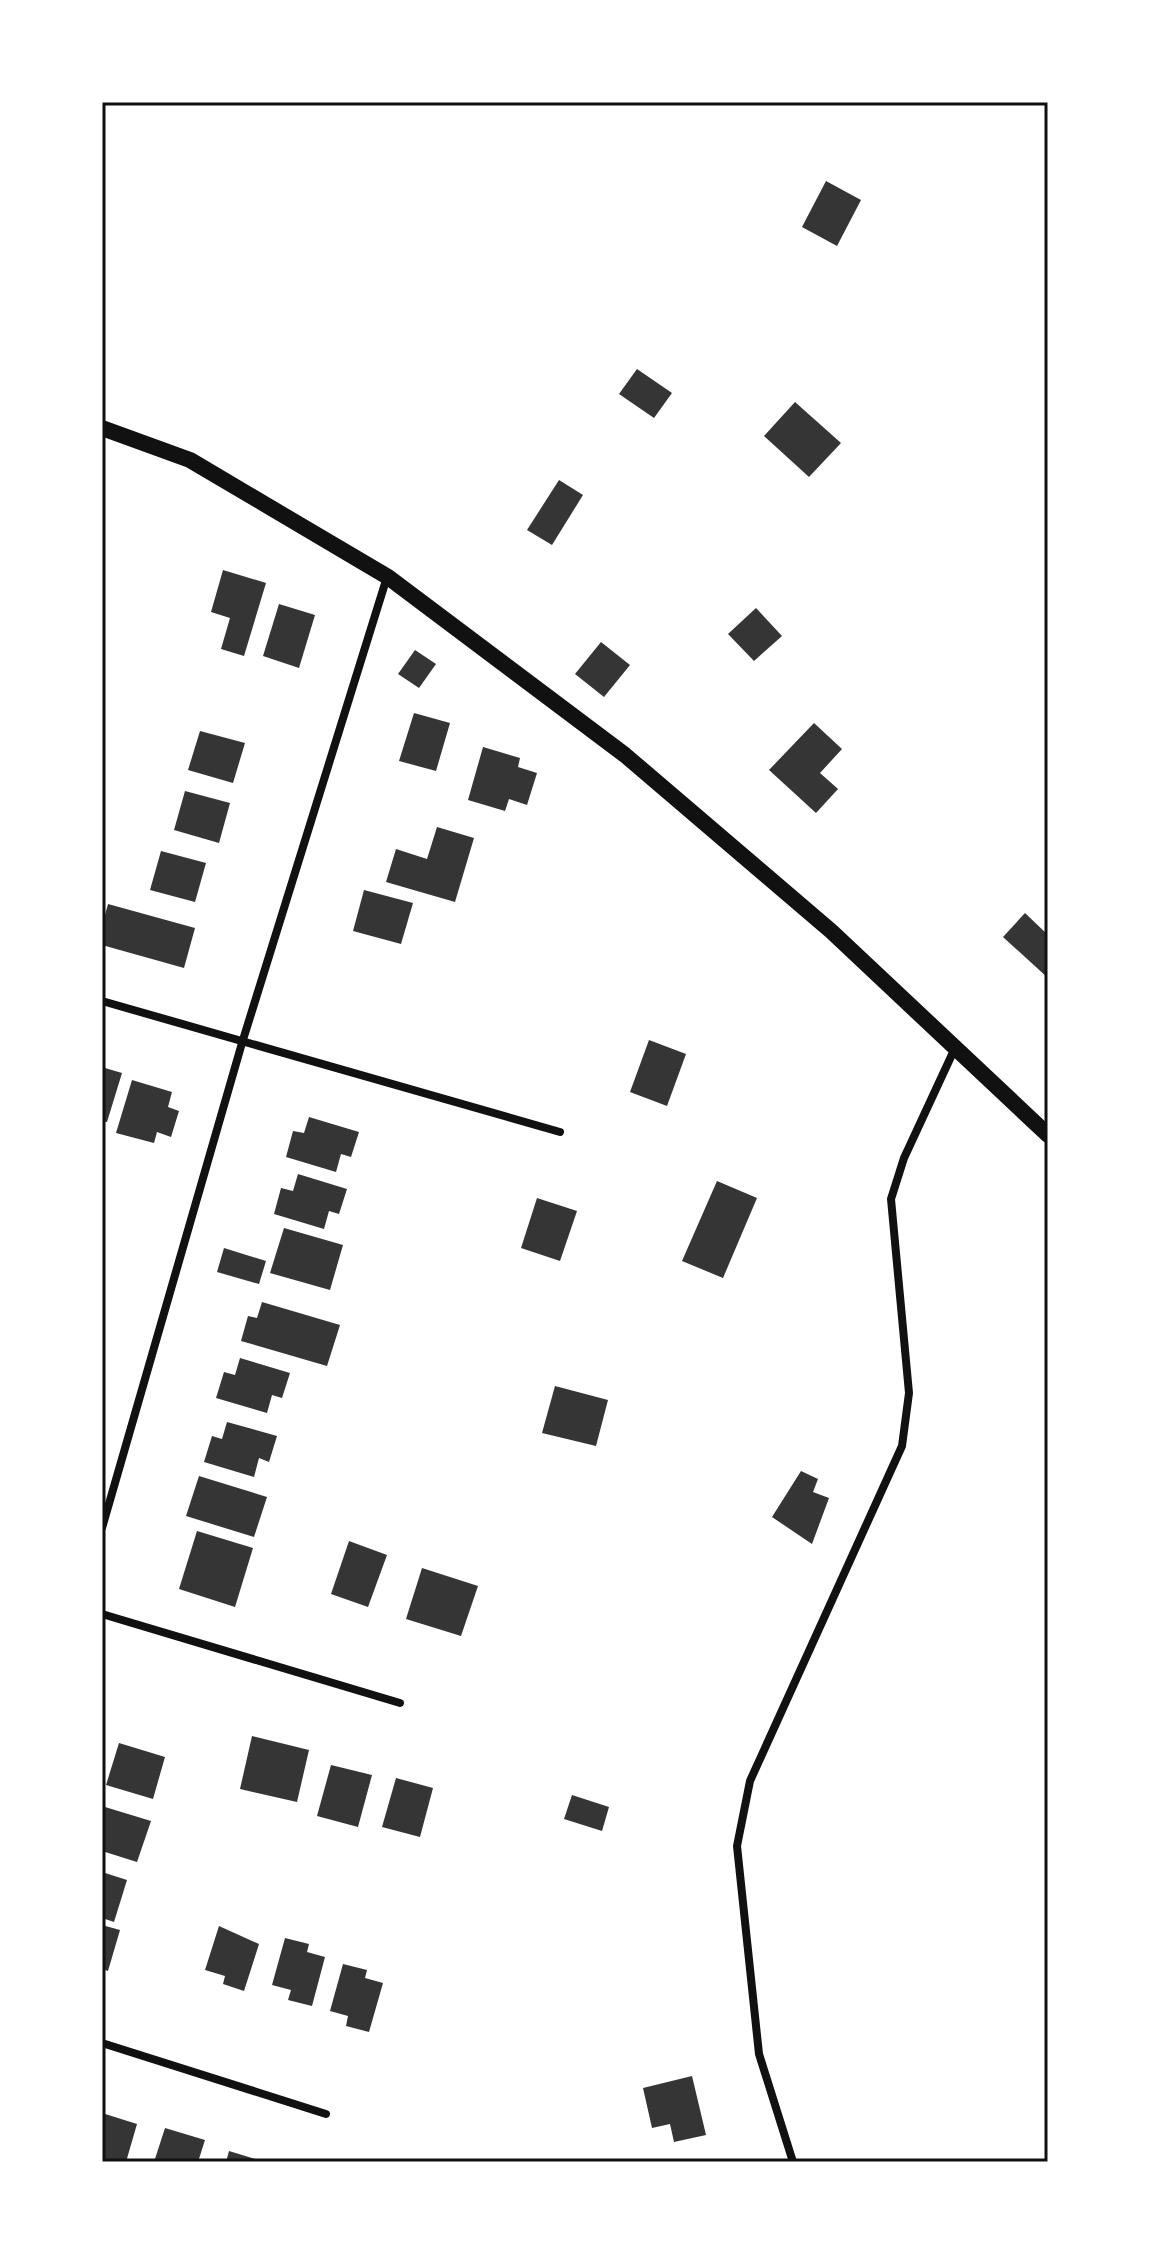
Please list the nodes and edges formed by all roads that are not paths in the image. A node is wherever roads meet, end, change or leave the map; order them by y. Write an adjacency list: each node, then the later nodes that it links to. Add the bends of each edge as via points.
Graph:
1 (102, 428): 2 (main road, via 190,460)
2 (388, 577): 4 (street); 5 (main road, via 625,755 831,931)
3 (102, 1001): 4 (street)
4 (242, 1043): 6 (street); 8 (street)
5 (955, 1048): 7 (main road); 13 (street, via 904,1158 891,1199 909,1393 902,1446 750,1781 737,1846 759,2054)
6 (560, 1132)
7 (1048, 1135)
8 (102, 1528)
9 (102, 1614): 10 (street)
10 (400, 1703)
11 (102, 2043): 12 (street)
12 (326, 2114)
13 (793, 2162)

